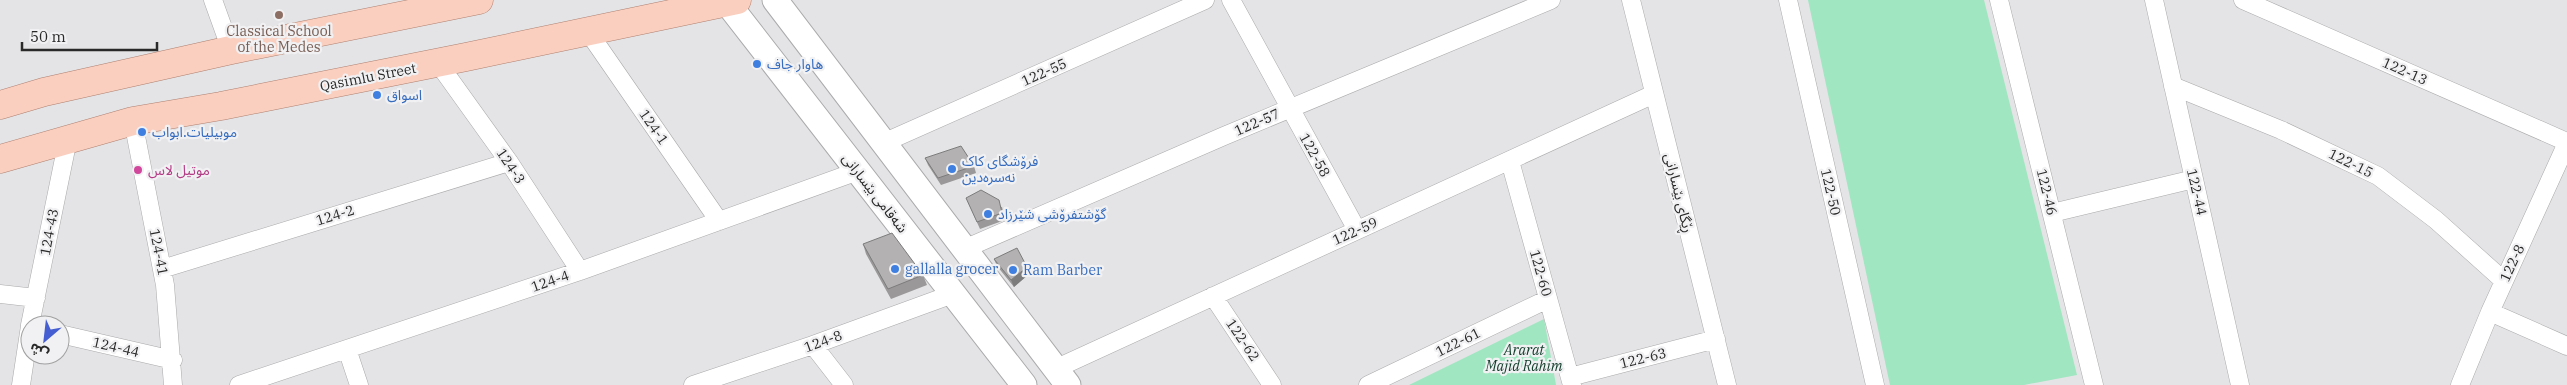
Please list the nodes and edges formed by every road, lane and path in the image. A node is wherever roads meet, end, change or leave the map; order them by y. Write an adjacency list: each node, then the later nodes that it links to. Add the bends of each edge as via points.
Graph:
1 (213, 0): 14 (street)
2 (479, 0): 14 (main road)
3 (774, 0): 23 (main road)
4 (1205, 0): 23 (street, 122-55)
5 (1231, 0): 19 (street, 122-58)
6 (1551, 0): 19 (street, 122-57)
7 (1631, 0): 17 (street, ڕێگای بێسارانی)
8 (1788, 0): 62 (street, 122-50)
9 (1999, 0): 29 (street, 122-46)
10 (2154, 0): 16 (street, 122-44)
11 (2244, 0): 22 (street, 122-13)
12 (730, 1): 13 (main road, Qasimlu Street); 27 (main road, شەقامی بێسارانی)
13 (589, 32): 15 (main road, Qasimlu Street); 30 (street, 124-1)
14 (231, 50): 18 (main road)
15 (438, 63): 20 (main road, Qasimlu Street); 25 (street, 124-3)
16 (2174, 86): 28 (street, 122-44); 35 (street, 122-15, via 2280,130 2378,176 2436,220)
17 (1654, 94): 26 (street, 122-59); 44 (street, ڕێگای بێسارانی)
18 (0, 105)
19 (1290, 108): 31 (street, 122-58); 32 (street, 122-57)
20 (133, 121): 21 (main road, Qasimlu Street); 33 (street, 124-41)
21 (68, 139): 24 (main road, Qasimlu Street); 39 (street, 124-43)
22 (2567, 143): 35 (street, 122-8)
23 (883, 144): 32 (main road)
24 (0, 159)
25 (509, 162): 33 (street, 124-2); 34 (street, 124-3)
26 (1510, 162): 31 (street, 122-59); 40 (street, 122-60)
27 (858, 171): 30 (street, 124-4); 37 (main road, شەقامی بێسارانی)
28 (2194, 179): 29 (street); 64 (street, 122-44)
29 (2052, 213): 63 (street, 122-46)
30 (719, 221): 34 (street, 124-4)
31 (1357, 230): 38 (street, 122-59)
32 (964, 249): 50 (main road)
33 (162, 269): 48 (street, 124-41)
34 (580, 271): 47 (street, 124-4)
35 (2504, 281): 41 (street, 122-8)
36 (0, 294): 39 (street)
37 (952, 294): 45 (street, 124-8); 58 (main road, شەقامی بێسارانی)
38 (1213, 296): 50 (street, 122-59); 59 (street, 122-62)
39 (36, 298): 42 (street, 124-43)
40 (1548, 299): 51 (street, 122-60); 60 (street, 122-61)
41 (2490, 312): 46 (street); 65 (street, 122-8)
42 (32, 315)
43 (70, 336): 48 (street, 124-44)
44 (1716, 339): 51 (street, 122-63); 61 (street, ڕێگای بێسارانی)
45 (813, 345): 56 (street, 124-8); 57 (street)
46 (2567, 346)
47 (347, 349): 54 (street, 124-4); 55 (street)
48 (173, 360): 53 (street, 124-41)
49 (24, 365): 52 (street, 124-43)
50 (1062, 377)
51 (1571, 381)
52 (21, 385)
53 (173, 385)
54 (239, 385)
55 (359, 385)
56 (693, 385)
57 (844, 385)
58 (1024, 385)
59 (1272, 385)
60 (1368, 385)
61 (1727, 385)
62 (1875, 385)
63 (2094, 385)
64 (2240, 385)
65 (2460, 385)

